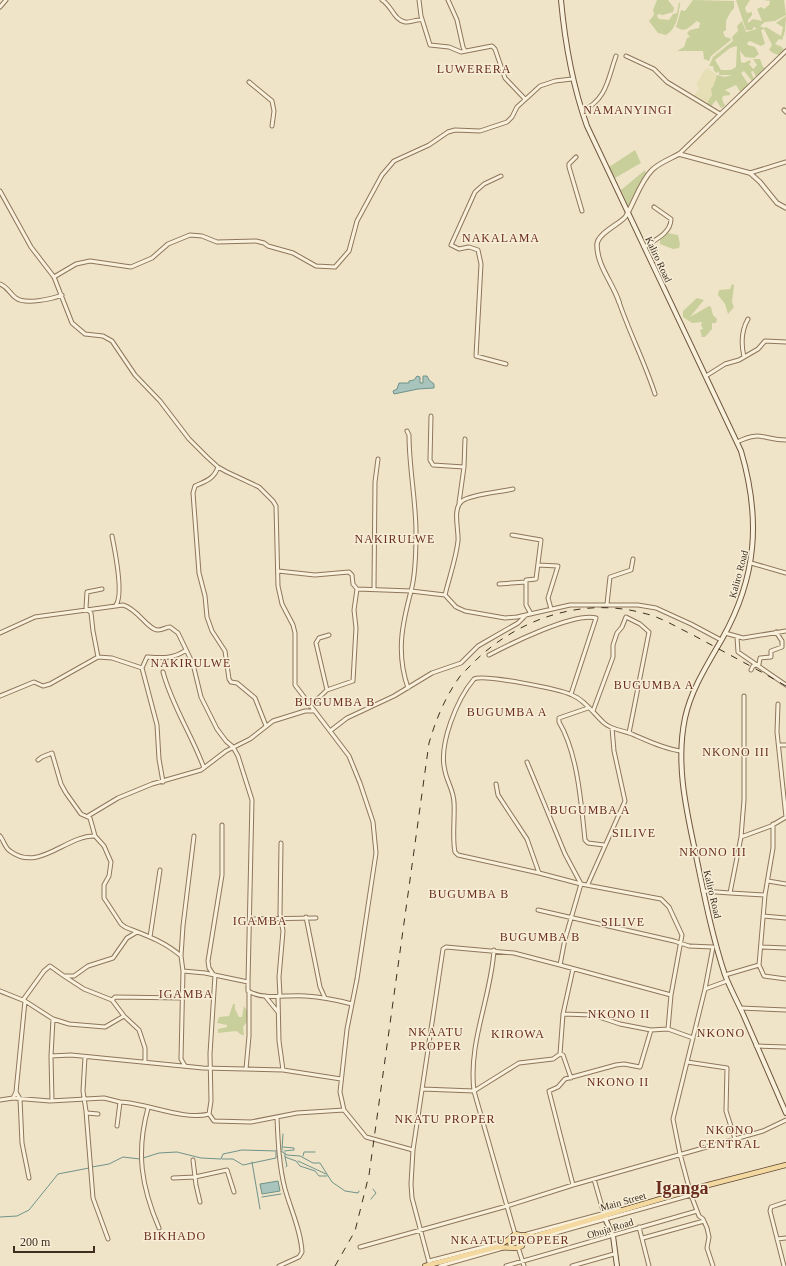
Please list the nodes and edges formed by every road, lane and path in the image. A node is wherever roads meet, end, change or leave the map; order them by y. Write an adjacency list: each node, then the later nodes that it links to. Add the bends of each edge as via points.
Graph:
1 (6, 0): 6 (street)
2 (382, 0): 7 (street, via 389,4 397,18 405,22)
3 (419, 0): 7 (street)
4 (448, 0): 8 (street, via 457,20)
5 (562, 0): 12 (main road, Kaliro Road, via 567,56)
6 (0, 7)
7 (422, 20): 8 (street, via 430,45 449,47 458,52)
8 (465, 51): 14 (street, via 492,46 505,78)
9 (786, 51): 16 (street)
10 (616, 56): 15 (street, via 605,90 591,107)
11 (626, 56): 16 (street, via 654,69 667,82)
12 (572, 79): 14 (street, via 548,82); 15 (main road, Kaliro Road)
13 (249, 82): 17 (street, via 272,101)
14 (525, 99): 29 (street, via 507,122 480,131 448,132 429,146 394,161 382,175 357,221 349,251 335,267 316,266 294,253 256,241 217,242 202,236 190,235 168,244 152,258 131,268 90,261 76,264)
15 (582, 111): 27 (main road, Kaliro Road)
16 (720, 114): 18 (street)
17 (272, 126)
18 (679, 154): 21 (street); 27 (street, via 653,170)
19 (576, 157): 26 (street, via 569,167)
20 (786, 162): 21 (street)
21 (750, 174): 25 (street, via 777,203)
22 (501, 176): 36 (street, via 484,184 475,192 452,245 459,249 469,247 478,250 481,271 476,356)
23 (0, 191): 29 (street, via 31,247)
24 (654, 206): 28 (street, via 669,216 671,223 668,230)
25 (786, 208)
26 (582, 211)
27 (628, 211): 28 (main road, Kaliro Road); 32 (street, via 626,217 610,228 597,244 603,271)
28 (644, 247): 37 (main road, Kaliro Road)
29 (54, 277): 31 (street)
30 (0, 284): 31 (street, via 21,301)
31 (62, 295): 45 (street, via 72,323 85,334 112,340 135,375 160,401 189,439)
32 (619, 302): 38 (street)
33 (748, 319): 35 (street, via 743,327)
34 (786, 342): 35 (street, via 765,341 758,349)
35 (744, 357): 37 (street, via 731,361)
36 (506, 364)
37 (706, 376): 43 (main road, Kaliro Road)
38 (655, 394)
39 (431, 416): 46 (street, via 430,460 433,465)
40 (407, 431): 61 (street, via 416,533)
41 (465, 439): 46 (street)
42 (786, 440): 43 (street, via 753,435)
43 (737, 442): 52 (main road, Kaliro Road, via 752,499 754,532)
44 (378, 460): 58 (street, via 375,482)
45 (218, 467): 54 (street, via 259,486 276,506); 94 (street, via 211,479 195,486 193,493 199,573 207,617 212,631 225,651 229,679 255,698)
46 (464, 467): 48 (street)
47 (513, 489): 48 (street, via 472,497)
48 (459, 505): 62 (street, via 458,541)
49 (512, 534): 53 (street, via 541,540)
50 (112, 536): 64 (street, via 119,577 119,601)
51 (633, 559): 63 (street, via 631,570 610,577)
52 (751, 563): 55 (street); 72 (main road, Kaliro Road, via 743,592)
53 (538, 565): 56 (street, via 536,579 528,579); 65 (street, via 558,566 548,598)
54 (278, 571): 60 (street, via 315,575 348,572 352,575 352,584); 90 (street, via 282,604 295,633 295,685)
55 (786, 573)
56 (526, 582): 57 (street); 67 (street, via 526,604)
57 (499, 584)
58 (374, 588): 60 (street); 61 (street)
59 (102, 589): 66 (street, via 87,592 86,608)
60 (357, 589): 85 (street, via 354,610 356,628 353,681)
61 (411, 591): 62 (street); 84 (street, via 402,622 401,643)
62 (445, 595): 68 (street, via 465,612 505,618)
63 (607, 604): 65 (street, via 570,605); 75 (street, via 656,608)
64 (116, 605): 66 (street); 76 (street, via 130,607 151,628 173,628)
65 (551, 609): 67 (street)
66 (90, 610): 71 (street, via 35,617); 78 (street)
67 (531, 614): 68 (street)
68 (527, 615): 84 (street, via 473,650 461,663 432,673)
69 (786, 631): 70 (street)
70 (776, 632): 74 (street); 79 (street, via 782,641 782,647 771,650 771,657 760,658)
71 (0, 633)
72 (725, 633): 74 (street); 75 (main road, Kaliro Road)
73 (329, 635): 85 (street, via 319,638 316,643)
74 (737, 637): 79 (street, via 738,652)
75 (721, 640): 103 (main road, Kaliro Road, via 693,693 685,719)
76 (186, 650): 80 (street, via 178,656 147,657); 98 (street, via 193,664 202,697)
77 (489, 655): 86 (street, via 551,627 589,616 596,618)
78 (98, 657): 80 (street, via 112,658); 87 (street, via 50,684 43,686 34,682)
79 (757, 665): 81 (street); 83 (street)
80 (142, 668): 109 (street, via 157,725)
81 (751, 670)
82 (163, 672): 106 (street, via 168,691)
83 (786, 684)
84 (408, 688): 96 (street, via 348,718)
85 (327, 690): 90 (street)
86 (571, 694): 91 (street); 122 (street, via 477,677 468,685 461,699 445,743 443,762 453,795 455,852 458,855)
87 (0, 696)
88 (744, 696): 118 (street, via 745,774)
89 (778, 704): 100 (street, via 777,732)
90 (310, 706): 92 (street)
91 (588, 708): 93 (street); 120 (street, via 559,718 559,722 569,745 585,840 588,843)
92 (314, 711): 94 (street, via 278,719); 96 (street)
93 (593, 711): 95 (street); 97 (street, via 614,658 613,645 617,633 626,617 649,632)
94 (266, 726): 101 (street, via 250,739)
95 (612, 728): 97 (street); 120 (street, via 614,751 625,801)
96 (330, 731): 166 (street, via 349,756 376,835 376,853)
97 (629, 733): 103 (street, via 660,747)
98 (226, 742): 101 (street); 102 (street)
99 (786, 744): 100 (street)
100 (780, 745): 107 (street)
101 (233, 747): 102 (street); 136 (street, via 252,800)
102 (226, 751): 106 (street)
103 (680, 751): 127 (main road, Kaliro Road, via 685,801)
104 (38, 760): 111 (street, via 52,753 66,793 80,814)
105 (527, 762): 124 (street, via 565,854)
106 (204, 768): 109 (street)
107 (782, 776): 108 (street); 112 (street)
108 (786, 776)
109 (162, 782): 111 (street, via 118,798)
110 (496, 784): 122 (street, via 498,795 527,839)
111 (88, 816): 116 (street)
112 (786, 817): 113 (street)
113 (773, 824): 118 (street); 123 (street, via 773,848)
114 (222, 825): 150 (street, via 222,875 208,961 209,968)
115 (0, 836): 116 (street, via 9,851 24,858 40,856 84,837)
116 (94, 836): 138 (street, via 104,846 111,862 109,876 104,885 104,898 121,924)
117 (194, 836): 145 (street)
118 (741, 837): 128 (street)
119 (281, 843): 137 (street)
120 (604, 845): 125 (street)
121 (160, 870): 139 (street)
122 (539, 873): 124 (street)
123 (768, 881): 126 (street); 129 (street)
124 (582, 884): 125 (street); 134 (street)
125 (588, 884): 140 (street, via 661,899 669,907 680,929)
126 (786, 884)
127 (703, 891): 128 (street); 141 (main road, Kaliro Road)
128 (730, 893): 129 (street)
129 (765, 895): 131 (street)
130 (538, 910): 134 (street)
131 (763, 916): 135 (street); 142 (street)
132 (306, 918): 133 (street); 137 (street); 163 (street, via 320,987)
133 (316, 918)
134 (571, 918): 140 (street); 146 (street)
135 (786, 918)
136 (249, 919): 137 (street); 155 (street)
137 (282, 919): 161 (street)
138 (137, 932): 139 (street); 152 (street, via 127,938 113,958 88,966 74,976)
139 (150, 937): 145 (street, via 168,945)
140 (681, 944): 141 (street); 159 (street)
141 (714, 946): 151 (main road, Kaliro Road); 156 (street)
142 (760, 947): 143 (street); 147 (street)
143 (786, 948)
144 (494, 950): 146 (street); 191 (street, via 446,947 443,949); 192 (street, via 493,971 476,1035)
145 (181, 956): 149 (street)
146 (560, 965): 148 (street)
147 (759, 965): 151 (street); 153 (street, via 764,976)
148 (573, 969): 159 (street); 170 (street)
149 (183, 972): 150 (street); 162 (street)
150 (214, 974): 155 (street); 186 (street, via 210,1054)
151 (725, 975): 154 (main road, Kaliro Road)
152 (64, 976): 164 (street, via 84,989); 165 (street, via 50,966)
153 (786, 979)
154 (727, 980): 156 (street); 167 (main road, Kaliro Road)
155 (248, 982): 158 (street)
156 (705, 989): 175 (street)
157 (0, 990): 165 (street)
158 (250, 991): 160 (street); 187 (street)
159 (671, 995): 173 (street)
160 (265, 996): 161 (street); 169 (street)
161 (279, 996): 163 (street); 169 (street)
162 (183, 998): 164 (street, via 115,997); 181 (street)
163 (325, 998): 166 (street)
164 (112, 1000): 171 (street)
165 (24, 1001): 172 (street); 193 (street)
166 (352, 1004): 190 (street)
167 (740, 1008): 168 (street); 176 (main road, Kaliro Road)
168 (786, 1010)
169 (278, 1013): 188 (street)
170 (563, 1014): 174 (street, via 593,1015); 178 (street)
171 (124, 1016): 172 (street, via 104,1027 69,1024); 182 (street, via 142,1036)
172 (54, 1019): 179 (street)
173 (668, 1029): 174 (street); 175 (street)
174 (651, 1030): 189 (street, via 640,1067 616,1065)
175 (693, 1038): 183 (street)
176 (756, 1046): 177 (street); 203 (main road, Kaliro Road)
177 (786, 1047)
178 (560, 1054): 189 (street, via 563,1055); 192 (street, via 546,1060 519,1063)
179 (51, 1056): 180 (street); 198 (street)
180 (85, 1057): 182 (street); 195 (street)
181 (181, 1059): 184 (street); 185 (street)
182 (145, 1062): 184 (street)
183 (687, 1062): 209 (street, via 727,1068 726,1111); 211 (street, via 673,1119)
184 (178, 1065): 185 (street)
185 (185, 1066): 186 (street)
186 (212, 1068): 187 (street); 205 (street)
187 (246, 1069): 188 (street)
188 (283, 1070): 190 (street)
189 (571, 1078): 218 (street, via 565,1079 558,1087 549,1091)
190 (341, 1080): 202 (street, via 340,1092)
191 (422, 1089): 192 (street); 210 (street)
192 (474, 1091): 223 (street)
193 (16, 1092): 194 (street); 196 (street)
194 (13, 1098): 196 (street); 197 (street)
195 (85, 1098): 198 (street); 199 (street, via 104,1098); 201 (street)
196 (20, 1099): 198 (street); 215 (street, via 22,1143)
197 (0, 1100)
198 (52, 1101)
199 (120, 1102): 200 (street, via 135,1103); 208 (street)
200 (148, 1108): 205 (street, via 196,1116); 228 (street, via 141,1136 141,1159 144,1188)
201 (86, 1110): 204 (street, via 87,1113); 236 (street, via 93,1198)
202 (344, 1110): 206 (street, via 296,1113); 210 (street, via 366,1137)
203 (786, 1113)
204 (98, 1114)
205 (209, 1114): 206 (street, via 214,1121 230,1123)
206 (277, 1118): 247 (street, via 284,1184 302,1252 299,1257)
207 (786, 1120): 209 (street, via 763,1131)
208 (117, 1126)
209 (735, 1139): 211 (street)
210 (413, 1150): 229 (street, via 412,1198)
211 (680, 1154): 217 (street); 219 (street)
212 (193, 1160): 214 (street)
213 (786, 1165): 219 (main road, Main Street)
214 (195, 1177): 216 (street); 220 (street, via 227,1170); 221 (street)
215 (29, 1178)
216 (173, 1178)
217 (594, 1179): 218 (street); 225 (street)
218 (573, 1185): 223 (street)
219 (690, 1191): 224 (street); 225 (main road, Main Street)
220 (234, 1192)
221 (200, 1202)
222 (786, 1202): 237 (street, via 771,1207 770,1211)
223 (507, 1206): 229 (street); 230 (street)
224 (697, 1211): 226 (street); 227 (street, Obuja Road)
225 (605, 1217): 231 (street, Main Street); 232 (main road, Main Street); 233 (main road); 239 (street, Main Street)
226 (704, 1222): 234 (street); 254 (street, via 709,1237 707,1248)
227 (639, 1227): 233 (street, Obuja Road); 234 (street)
228 (159, 1228)
229 (421, 1230): 241 (street); 246 (street)
230 (514, 1234): 231 (main road, Main Street); 238 (main road, Main Street)
231 (522, 1235): 232 (main road, Main Street); 239 (main road)
232 (535, 1236): 239 (main road, Main Street)
233 (612, 1236): 244 (main road); 245 (street, Obuja Road); 252 (main road)
234 (643, 1238): 253 (street)
235 (786, 1238): 237 (street)
236 (108, 1239)
237 (777, 1239): 255 (street)
238 (508, 1240): 240 (main road, Main Street); 242 (main road); 246 (street)
239 (525, 1242): 243 (main road, Main Street)
240 (497, 1246): 242 (main road, Main Street); 246 (main road, Main Street)
241 (360, 1247)
242 (510, 1247): 243 (main road, Main Street); 248 (street, Main Street)
243 (518, 1247): 245 (street)
244 (614, 1254): 251 (street); 252 (main road)
245 (522, 1261): 249 (street, Obuja Road); 250 (street)
246 (429, 1264)
247 (278, 1266)
248 (440, 1266)
249 (506, 1266)
250 (524, 1266)
251 (572, 1266)
252 (616, 1266)
253 (649, 1266)
254 (713, 1266)
255 (784, 1266)

